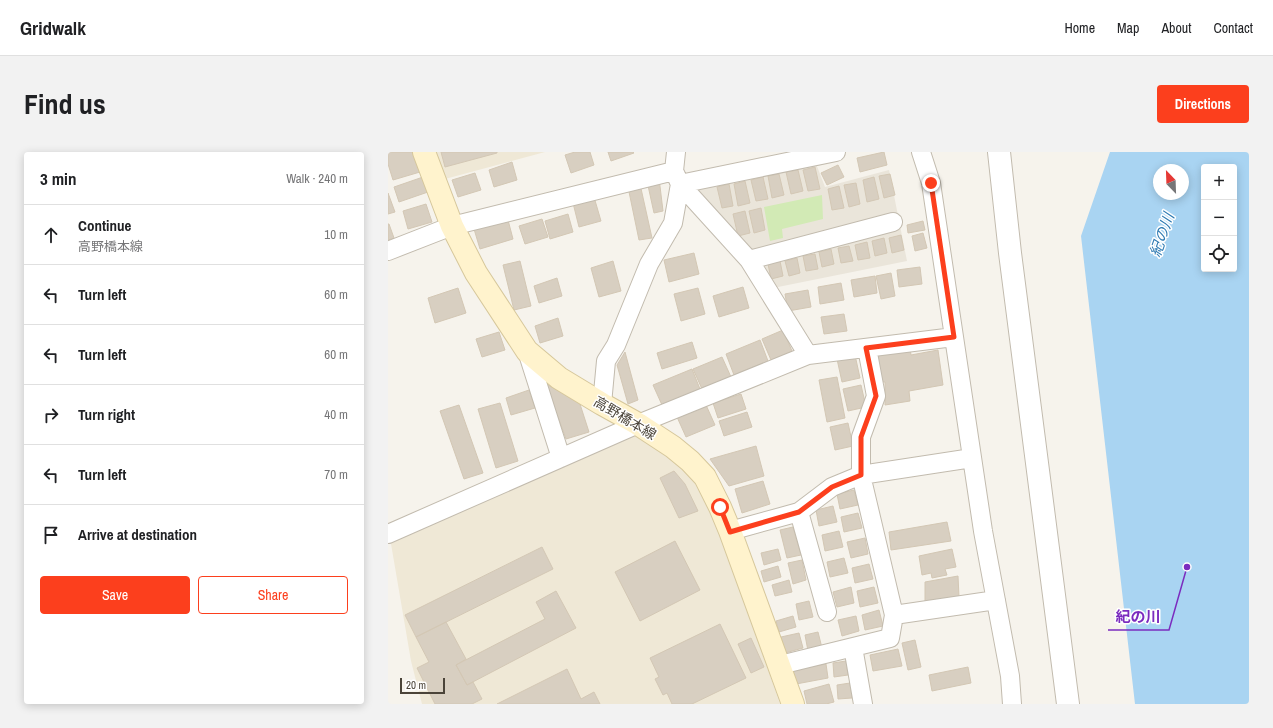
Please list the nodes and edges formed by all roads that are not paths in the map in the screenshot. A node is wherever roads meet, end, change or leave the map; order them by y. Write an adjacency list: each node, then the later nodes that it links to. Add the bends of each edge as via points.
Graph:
1 (424, 152): 8 (main road, 高野橋本線)
2 (676, 152): 6 (street)
3 (836, 152): 6 (street)
4 (921, 152): 11 (street, via 931,183)
5 (999, 152): 31 (street)
6 (677, 178): 8 (street); 10 (street); 15 (street, via 673,223 650,264 616,345 606,361)
7 (893, 222): 10 (street)
8 (452, 226): 9 (street); 13 (main road, 高野橋本線, via 476,273)
9 (388, 251)
10 (748, 260): 14 (street)
11 (954, 337): 12 (street); 18 (street)
12 (866, 348): 14 (street); 19 (street, via 876,396 861,437)
13 (527, 351): 15 (main road, 高野橋本線, via 559,378); 17 (street)
14 (808, 355): 16 (street)
15 (602, 404): 16 (main road, 高野橋本線)
16 (638, 424): 17 (street); 21 (main road, 高野橋本線, via 673,447 705,477)
17 (561, 458): 22 (street)
18 (972, 458): 19 (street); 23 (street, via 982,531)
19 (861, 475): 20 (street, via 832,487); 25 (street)
20 (799, 512): 21 (street); 24 (street)
21 (730, 532): 27 (main road, 高野橋本線)
22 (388, 534)
23 (996, 600): 25 (street); 30 (street, via 1010,676)
24 (827, 612)
25 (894, 615): 26 (street, via 890,638)
26 (854, 647): 27 (street); 29 (street)
27 (780, 665): 28 (main road, 高野橋本線)
28 (793, 704)
29 (863, 704)
30 (1012, 704)
31 (1068, 704)

